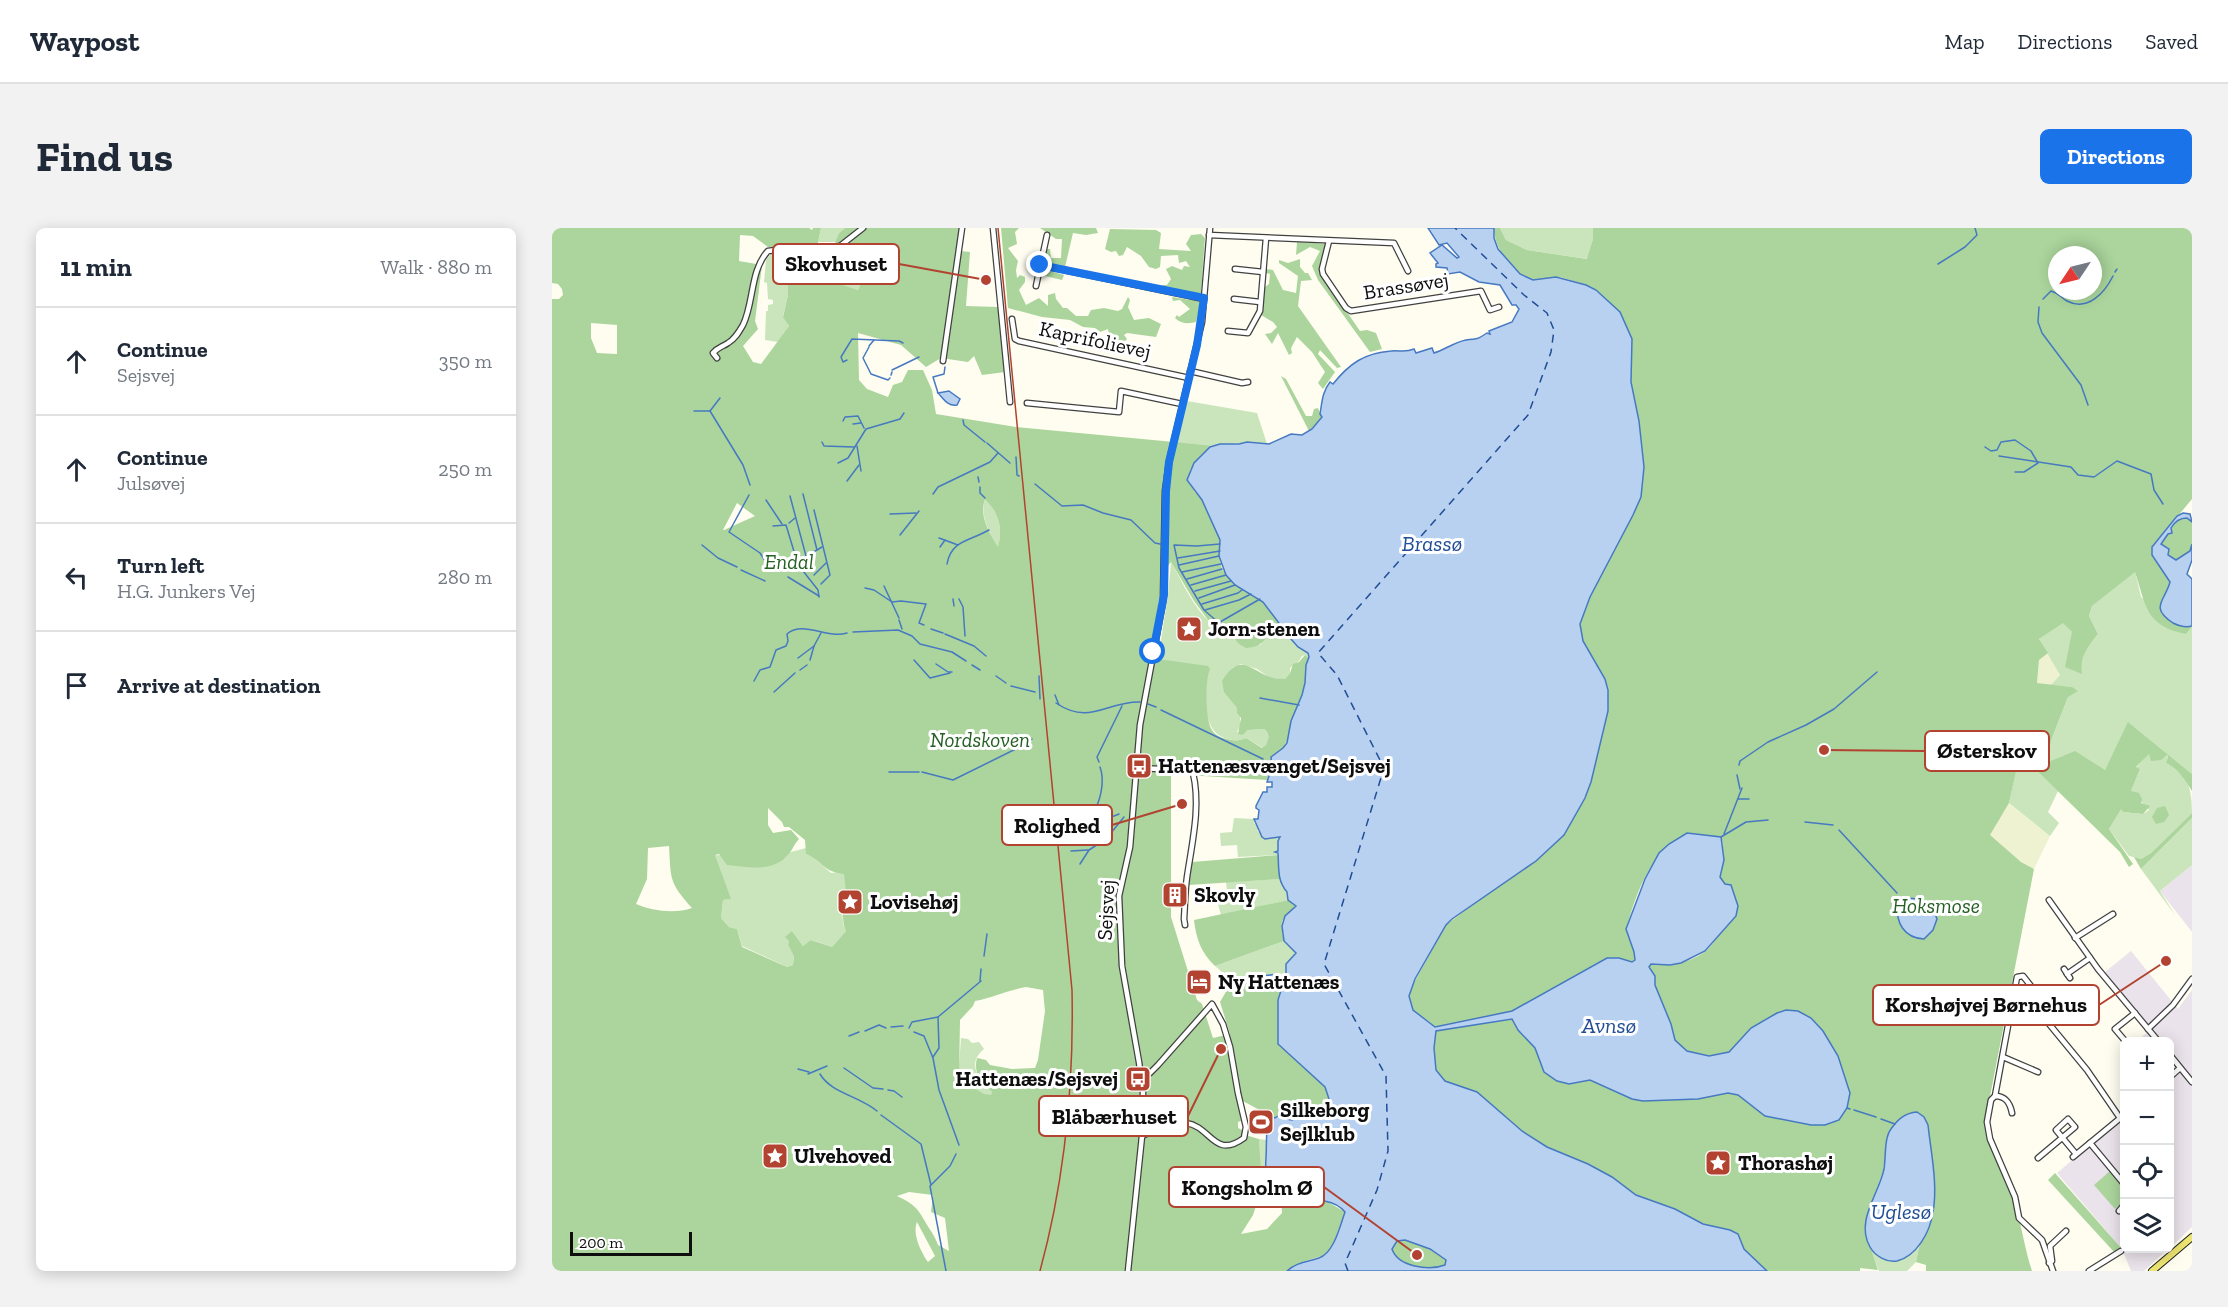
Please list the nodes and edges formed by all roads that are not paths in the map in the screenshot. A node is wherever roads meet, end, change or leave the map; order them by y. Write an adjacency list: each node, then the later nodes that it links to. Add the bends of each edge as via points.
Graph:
1 (863, 228): 20 (street, via 835,248 768,251 756,274 744,323 729,343 717,347 713,353)
2 (962, 228): 21 (street)
3 (993, 228): 25 (street)
4 (1210, 228): 6 (street, Sejsvej)
5 (1047, 235): 9 (street)
6 (1209, 235): 7 (street); 14 (street, Sejsvej)
7 (1266, 238): 8 (street); 12 (street)
8 (1329, 241): 11 (street, via 1394,243); 17 (street, Brassøvej, via 1323,274 1351,311 1481,291 1490,310)
9 (1040, 265): 13 (street); 14 (street)
10 (1235, 269): 12 (street)
11 (1408, 271)
12 (1263, 272): 16 (street)
13 (1036, 286)
14 (1204, 298): 22 (street, Sejsvej)
15 (1234, 300): 16 (street)
16 (1260, 302): 19 (street, via 1260,311 1248,333)
17 (1499, 308)
18 (1012, 319): 23 (street, Kaprifolievej, via 1015,339 1019,341)
19 (1228, 331)
20 (717, 358)
21 (943, 361)
22 (1190, 372): 23 (street, Sejsvej); 24 (street)
23 (1189, 378): 27 (street, Sejsvej)
24 (1248, 382)
25 (1010, 402)
26 (1027, 403): 27 (street, via 1119,412 1121,391)
27 (1182, 404): 28 (street, Sejsvej, via 1166,491 1163,602)
28 (1136, 768): 31 (street, via 1193,773 1196,802); 47 (street, Sejsvej, via 1119,924)
29 (2049, 900): 32 (street)
30 (2113, 914): 32 (street)
31 (1185, 925)
32 (2075, 938): 33 (street)
33 (2090, 958): 34 (street); 37 (street)
34 (2067, 973)
35 (2192, 979): 39 (street)
36 (2035, 991): 42 (street, via 2026,978 2017,977)
37 (2135, 1013): 39 (street); 40 (street, via 2115,1029)
38 (2045, 1019): 51 (street)
39 (2148, 1029): 41 (street)
40 (2122, 1037)
41 (2155, 1037)
42 (2003, 1057): 45 (street); 49 (street)
43 (2174, 1061): 44 (street)
44 (2180, 1068): 46 (street); 48 (street)
45 (2038, 1072)
46 (2174, 1073)
47 (1141, 1077): 53 (street, Sejsvej); 53 (street, via 1150,1074 1212,1004 1230,1047 1246,1127 1244,1138 1227,1145 1216,1143 1189,1123 1170,1124)
48 (2192, 1082)
49 (1995, 1096): 50 (street, via 2007,1100); 60 (street, via 1987,1122 1990,1139 2015,1197 2019,1218 2042,1240)
50 (2012, 1113)
51 (2120, 1113)
52 (2120, 1118): 54 (street)
53 (1142, 1137): 61 (street, Sejsvej)
54 (2090, 1143): 55 (street, via 2074,1156 2062,1138); 56 (street)
55 (2038, 1158)
56 (2120, 1179)
57 (2066, 1231): 60 (street, via 2050,1246)
58 (2192, 1239): 64 (main road); 65 (main road)
59 (2120, 1252): 63 (street)
60 (2049, 1263): 62 (street)
61 (1128, 1271)
62 (2053, 1271)
63 (2089, 1271)
64 (2152, 1271)
65 (2157, 1271)

